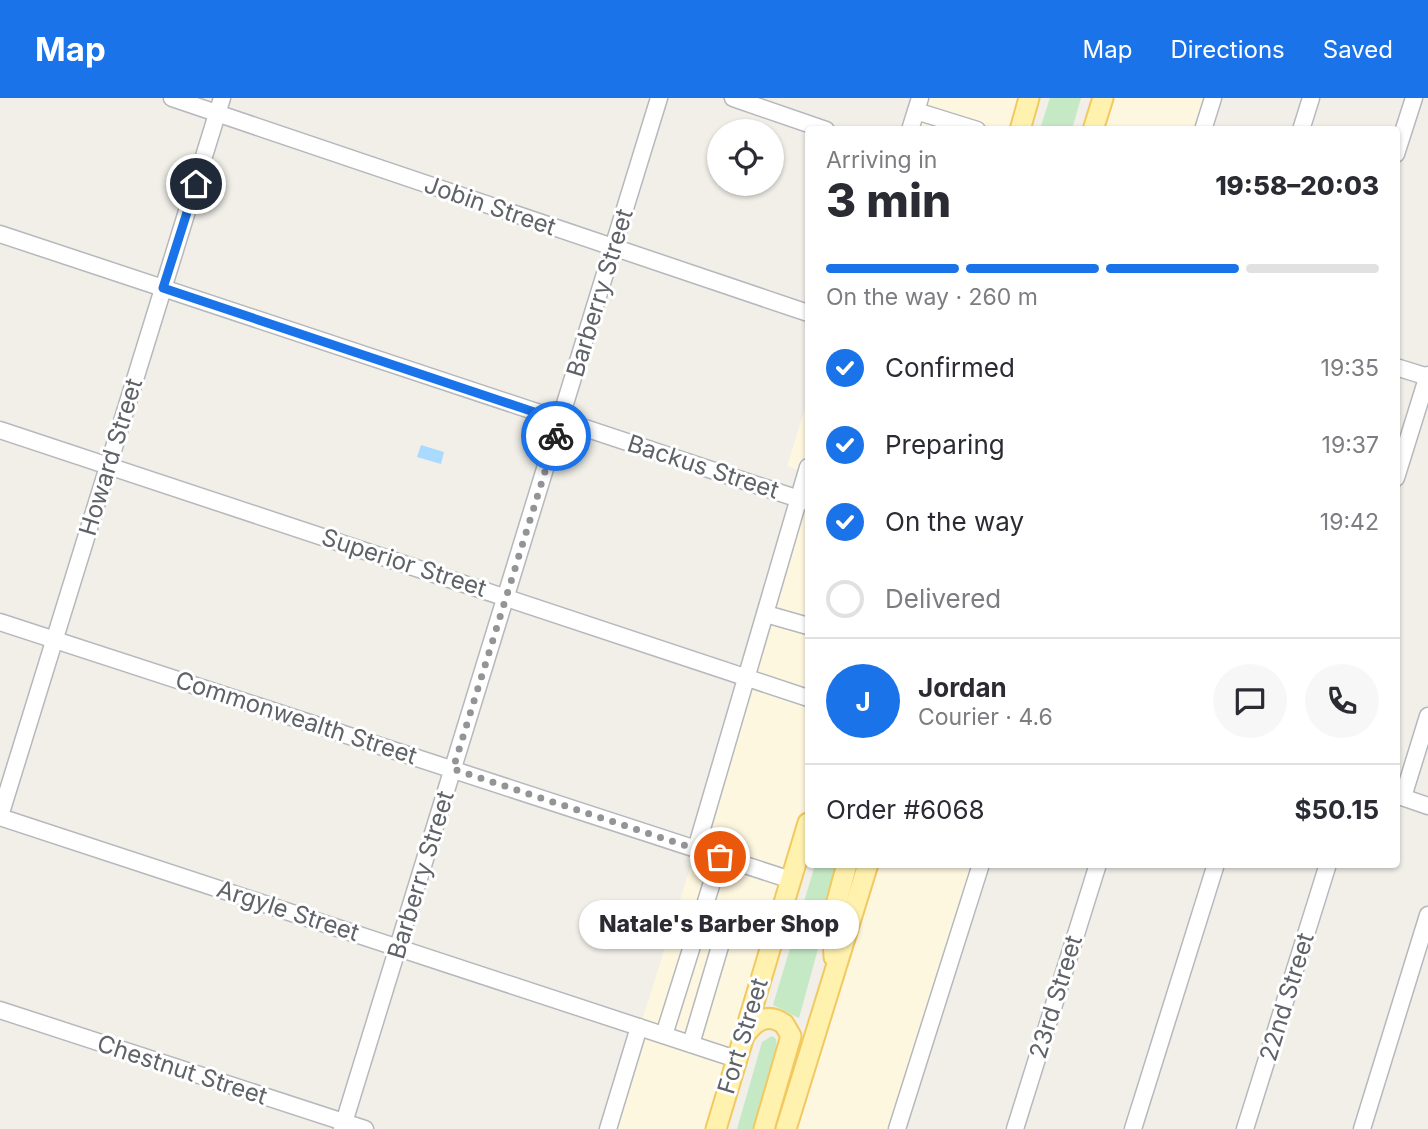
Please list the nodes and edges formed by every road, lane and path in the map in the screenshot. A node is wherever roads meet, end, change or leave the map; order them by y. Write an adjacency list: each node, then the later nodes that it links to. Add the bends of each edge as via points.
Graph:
1 (172, 98): 10 (street, Jobin Street)
2 (659, 98): 20 (street, Barberry Street)
3 (733, 98): 11 (street)
4 (1029, 98): 14 (main road)
5 (1102, 98): 15 (main road)
6 (1213, 98): 16 (street)
7 (1311, 98): 17 (street)
8 (1414, 98): 18 (street)
9 (918, 104): 12 (street); 13 (street)
10 (219, 106): 20 (street, Jobin Street); 21 (street, Howard Street)
11 (814, 126)
12 (911, 126)
13 (968, 126)
14 (1021, 126)
15 (1094, 126)
16 (1204, 126)
17 (1302, 126)
18 (1400, 142)
19 (0, 234): 21 (street, Backus Street)
20 (614, 248): 22 (street, Jobin Street); 25 (street, Barberry Street)
21 (163, 288): 25 (street, Backus Street); 28 (street, Howard Street)
22 (805, 312)
23 (1400, 368): 24 (street)
24 (1428, 376): 27 (street)
25 (561, 421): 29 (street, Backus Street); 30 (street, Barberry Street)
26 (0, 430): 28 (street, Superior Street)
27 (1400, 465)
28 (108, 466): 30 (street, Superior Street); 34 (street, Howard Street)
29 (804, 500): 31 (street)
30 (506, 597): 35 (street, Superior Street); 38 (street, Barberry Street)
31 (766, 614): 33 (street); 35 (street)
32 (0, 622): 34 (street, Commonwealth Street)
33 (805, 624)
34 (55, 639): 38 (street, Commonwealth Street); 41 (street, Howard Street)
35 (748, 679): 36 (street, Superior Street); 43 (street)
36 (805, 697)
37 (1428, 716): 39 (street)
38 (453, 769): 43 (street, Commonwealth Street); 54 (street, Barberry Street)
39 (1400, 796): 40 (street)
40 (1428, 806)
41 (0, 817): 54 (street, Argyle Street)
42 (805, 833): 51 (main road, Fort Street)
43 (696, 849): 44 (street, Commonwealth Street)
44 (720, 857): 51 (street, Commonwealth Street); 53 (street)
45 (846, 868): 55 (main road, via 832,920)
46 (867, 868): 55 (main road)
47 (980, 868): 68 (street)
48 (1097, 868): 69 (street, 23rd Street)
49 (1215, 868): 70 (street)
50 (1322, 868): 71 (street, 22nd Street)
51 (791, 880): 59 (main road, Fort Street)
52 (1428, 915): 72 (street)
53 (695, 934): 58 (street); 60 (street, via 721,943)
54 (398, 947): 57 (street, Argyle Street); 62 (street, Barberry Street)
55 (835, 972): 67 (main road)
56 (0, 1010): 62 (street, Chestnut Street)
57 (639, 1027): 58 (street, Argyle Street); 64 (street)
58 (664, 1035): 60 (street, Argyle Street)
59 (742, 1039): 61 (main road, Fort Street); 66 (main road, via 756,1022 768,1018 785,1024 791,1036)
60 (691, 1044): 61 (street, Argyle Street)
61 (736, 1059): 65 (main road, Fort Street)
62 (343, 1126): 63 (street, Chestnut Street)
63 (365, 1129)
64 (608, 1129)
65 (718, 1129)
66 (764, 1129)
67 (786, 1129)
68 (897, 1129)
69 (1014, 1129)
70 (1133, 1129)
71 (1245, 1129)
72 (1362, 1129)

